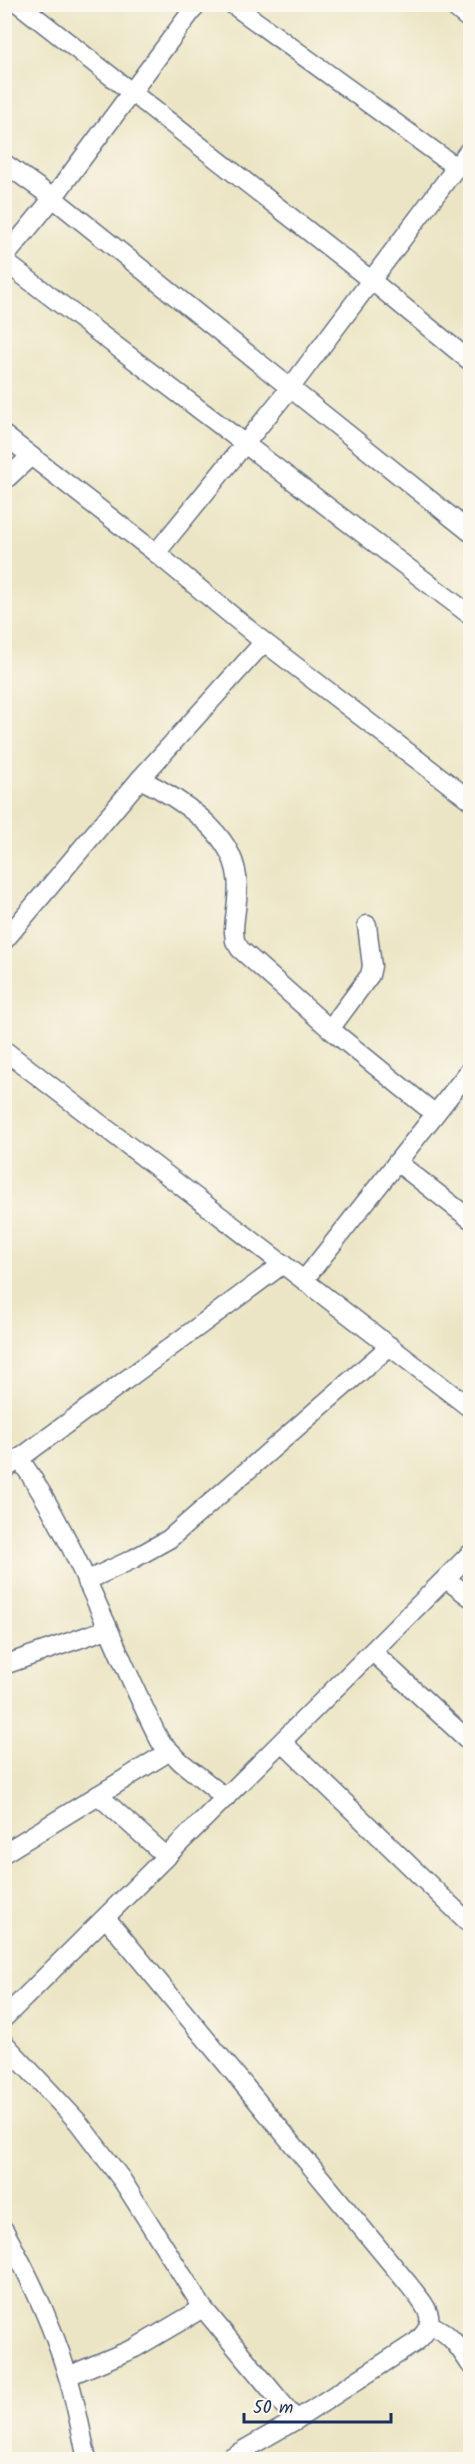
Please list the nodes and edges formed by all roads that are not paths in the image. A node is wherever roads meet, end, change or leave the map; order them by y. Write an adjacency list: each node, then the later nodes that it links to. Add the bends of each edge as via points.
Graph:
1 (19, 4): 6 (street)
2 (196, 4): 6 (street)
3 (232, 4): 9 (street)
4 (451, 4): 5 (street)
5 (471, 20)
6 (131, 94): 10 (street); 12 (street)
7 (471, 149): 9 (street)
8 (4, 164): 10 (street)
9 (456, 167): 12 (street)
10 (53, 198): 11 (street); 14 (street)
11 (4, 259): 16 (street)
12 (372, 281): 13 (street); 14 (street)
13 (471, 361)
14 (291, 387): 16 (street); 19 (street)
15 (4, 435): 17 (street)
16 (244, 445): 20 (street); 21 (street)
17 (31, 456): 18 (street); 20 (street)
18 (4, 481)
19 (471, 532)
20 (156, 553): 22 (street)
21 (467, 604)
22 (264, 642): 23 (street); 24 (street)
23 (140, 779): 26 (street); 27 (street, via 188,806 228,849 237,877 235,941)
24 (471, 800)
25 (367, 925): 27 (street, via 370,975)
26 (4, 941)
27 (330, 1029): 31 (street)
28 (4, 1050): 29 (street)
29 (13, 1066): 34 (street)
30 (471, 1070): 31 (street)
31 (435, 1114): 32 (street)
32 (397, 1162): 33 (street); 35 (street)
33 (471, 1218)
34 (283, 1264): 35 (street); 38 (street)
35 (304, 1280): 36 (street)
36 (390, 1346): 37 (street); 42 (street, via 169,1539)
37 (471, 1408)
38 (19, 1458): 39 (street); 42 (street, via 40,1488)
39 (4, 1470)
40 (471, 1554): 41 (street)
41 (446, 1579): 43 (street); 45 (street)
42 (86, 1581): 44 (street)
43 (471, 1598)
44 (107, 1629): 46 (street); 49 (street, via 160,1741)
45 (373, 1652): 47 (street); 48 (street)
46 (4, 1665)
47 (282, 1742): 51 (street); 55 (street)
48 (471, 1742)
49 (170, 1751): 50 (street); 51 (street)
50 (98, 1795): 52 (street); 53 (street)
51 (226, 1798): 53 (street)
52 (4, 1853)
53 (167, 1857): 54 (street)
54 (106, 1918): 56 (street); 60 (street, via 409,2285 430,2316)
55 (471, 1924)
56 (4, 2018)
57 (4, 2043): 59 (street, via 78,2122 110,2163)
58 (4, 2230): 62 (street, via 34,2286)
59 (203, 2308): 62 (street, via 135,2348); 63 (street)
60 (430, 2325): 61 (street, via 443,2330); 63 (street, via 416,2342)
61 (471, 2364)
62 (68, 2376): 64 (street)
63 (296, 2420): 65 (street)
64 (87, 2460)
65 (226, 2460)

